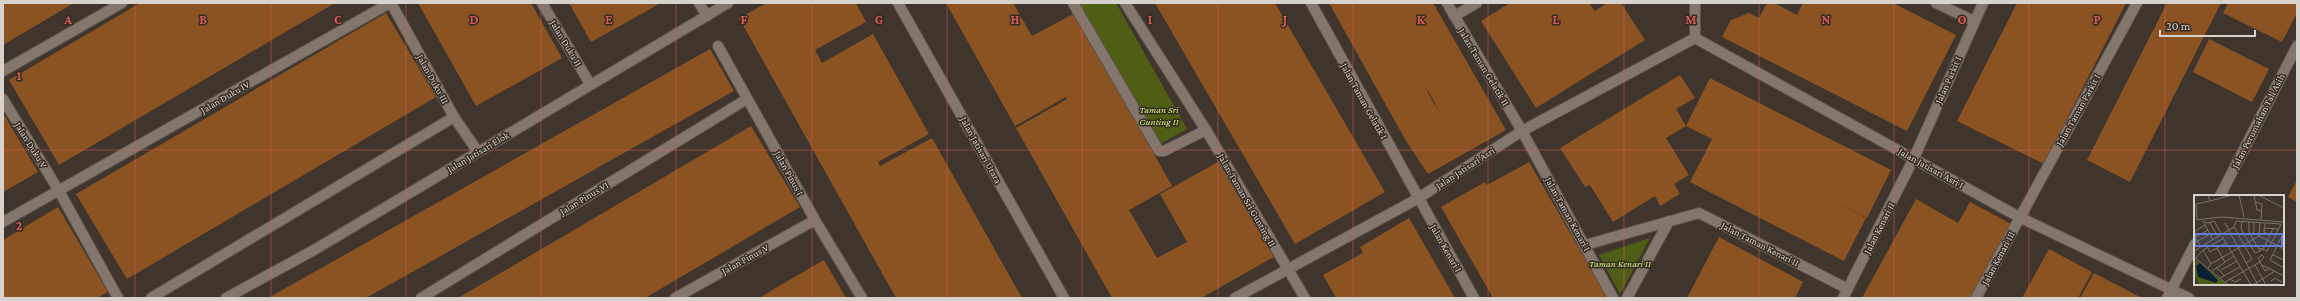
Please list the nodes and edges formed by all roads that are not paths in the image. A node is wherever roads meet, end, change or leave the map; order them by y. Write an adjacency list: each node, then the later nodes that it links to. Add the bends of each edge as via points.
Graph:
1 (122, 3): 22 (street)
2 (390, 3): 26 (street, Jalan Duku III); 31 (street, Jalan Duku IV)
3 (542, 3): 23 (street, Jalan Duku II)
4 (699, 3): 16 (street)
5 (728, 3): 16 (street, Jalan Jatisari Elok)
6 (898, 3): 49 (street, Jalan Jatisari Utara)
7 (1073, 3): 27 (street, via 1159,151 1164,151)
8 (1125, 3): 27 (street, Jalan Taman Sri Gunting II)
9 (1311, 3): 33 (street, Jalan Taman Gelatik I)
10 (1447, 3): 17 (street, Jalan Taman Gelatik II)
11 (1476, 3): 17 (street)
12 (1695, 3): 19 (street)
13 (1936, 3): 18 (street)
14 (1983, 3): 18 (street, Jalan Parkit I)
15 (2137, 3): 34 (street, Jalan Taman Parkit I)
16 (707, 16): 23 (street, Jalan Jatisari Elok)
17 (1454, 16): 28 (street, Jalan Taman Gelatik II)
18 (1974, 21): 30 (street, Jalan Parkit I)
19 (1694, 38): 28 (street, Jalan Jatisari Asri); 30 (street, Jalan Jatisari Asri I)
20 (718, 46): 25 (street, Jalan Pinus I)
21 (2297, 46): 32 (street, Jalan Perumahan Tali Asih)
22 (3, 70)
23 (590, 84): 29 (street, Jalan Jatisari Elok)
24 (3, 99): 31 (street, Jalan Duku V)
25 (747, 99): 35 (street, Jalan Pinus I); 47 (street, Jalan Pinus VI)
26 (454, 117): 29 (street, Jalan Duku III); 45 (street)
27 (1206, 130): 40 (street, Jalan Taman Sri Gunting II)
28 (1522, 130): 33 (street, Jalan Jatisari Asri); 38 (street, Jalan Taman Kenari I)
29 (478, 152): 46 (street, Jalan Jatisari Elok, via 314,250)
30 (1914, 158): 34 (street, Jalan Jatisari Asri I); 41 (street, Jalan Kenari II)
31 (59, 191): 37 (street, Jalan Duku IV); 44 (street)
32 (2221, 195)
33 (1417, 199): 40 (street, Jalan Jatisari Asri); 52 (street, Jalan Kenari I)
34 (2020, 217): 42 (street, Jalan Jatisari Asri I); 55 (street, Jalan Kenari III)
35 (815, 220): 43 (street, Jalan Pinus V); 48 (street, Jalan Pinus I)
36 (1669, 220): 38 (street, Jalan Taman Kenari II); 41 (street, Jalan Taman Kenari II, via 1699,213); 54 (street)
37 (3, 222)
38 (1585, 245): 53 (street, Jalan Taman Kenari I)
39 (2194, 246): 42 (street)
40 (1288, 270): 50 (street, Jalan Jatisari Asri); 51 (street, Jalan Taman Sri Gunting II)
41 (1846, 293)
42 (2170, 293): 56 (street)
43 (681, 296)
44 (118, 298)
45 (152, 298)
46 (226, 298)
47 (421, 298)
48 (862, 298)
49 (1064, 298)
50 (1235, 298)
51 (1304, 298)
52 (1474, 298)
53 (1613, 298)
54 (1627, 298)
55 (1976, 298)
56 (2189, 298)

